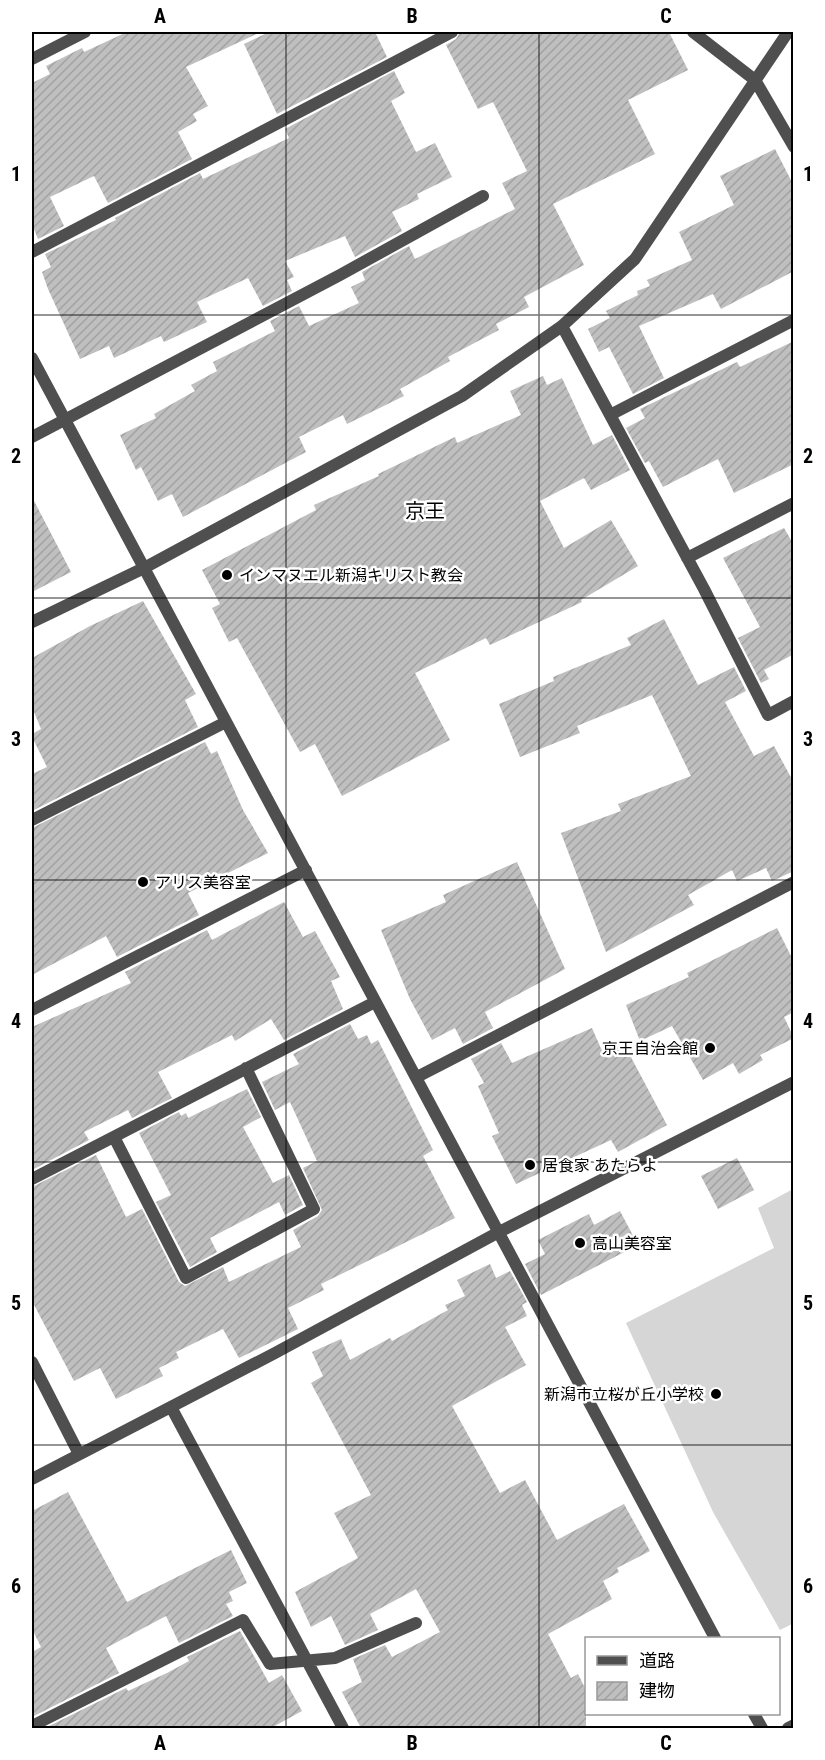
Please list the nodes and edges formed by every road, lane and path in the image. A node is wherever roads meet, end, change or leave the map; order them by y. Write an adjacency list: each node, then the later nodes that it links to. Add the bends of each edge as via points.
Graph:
1 (85, 32): 5 (street)
2 (452, 32): 9 (street)
3 (693, 32): 6 (street)
4 (788, 32): 6 (street)
5 (32, 59)
6 (755, 80): 7 (street); 11 (street, via 635,259)
7 (794, 147)
8 (483, 196): 14 (street)
9 (32, 252)
10 (794, 320): 13 (street)
11 (562, 326): 13 (street); 18 (street, via 462,396)
12 (32, 358): 14 (street)
13 (610, 415): 17 (street)
14 (65, 420): 15 (street); 18 (street)
15 (32, 437)
16 (794, 503): 17 (street)
17 (687, 558): 20 (street, via 768,715)
18 (144, 568): 19 (street); 21 (street)
19 (32, 622)
20 (794, 702)
21 (226, 722): 22 (street); 23 (street)
22 (32, 820)
23 (306, 870): 25 (street); 26 (street)
24 (794, 882): 28 (street)
25 (375, 1002): 27 (street); 28 (street)
26 (32, 1010)
27 (246, 1068): 30 (street); 30 (street, via 314,1209 186,1278)
28 (417, 1077): 32 (street)
29 (794, 1082): 32 (street)
30 (114, 1137): 31 (street)
31 (32, 1179)
32 (499, 1232): 34 (street); 38 (street)
33 (32, 1362): 35 (street)
34 (171, 1407): 35 (street); 39 (street)
35 (79, 1454): 36 (street)
36 (32, 1479)
37 (416, 1623): 39 (street, via 335,1658)
38 (714, 1637)
39 (306, 1660): 41 (street, via 270,1664 243,1620); 42 (street)
40 (794, 1725): 43 (street)
41 (32, 1726)
42 (343, 1728)
43 (788, 1728)

